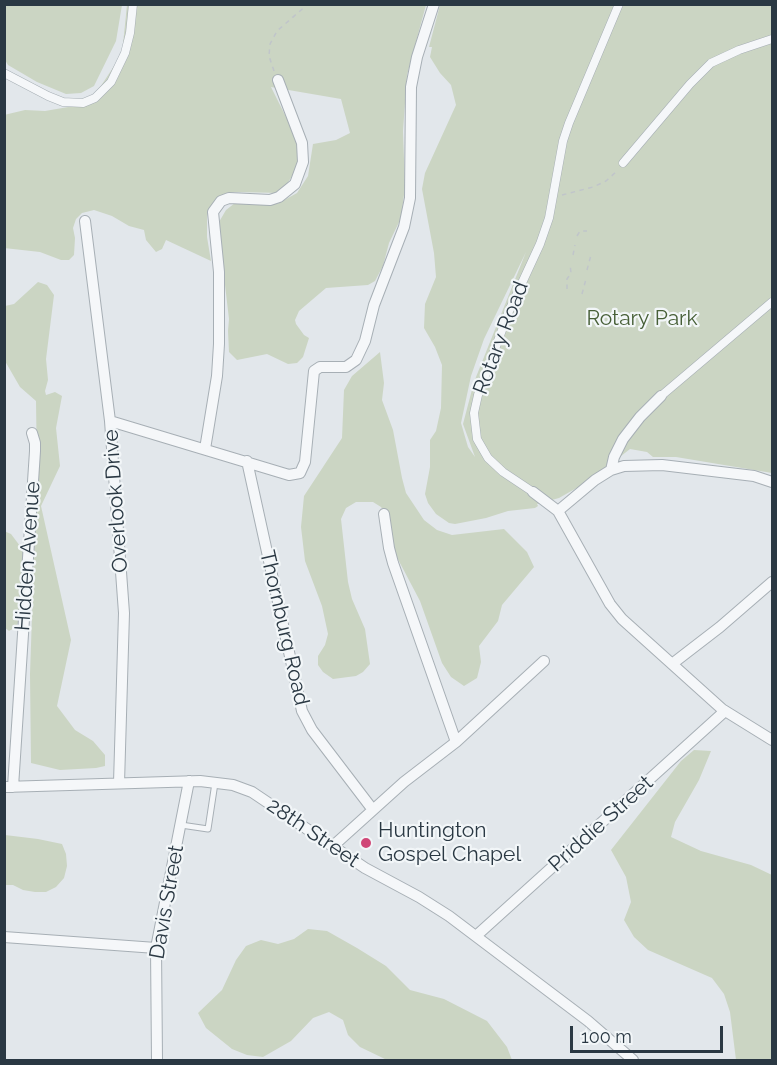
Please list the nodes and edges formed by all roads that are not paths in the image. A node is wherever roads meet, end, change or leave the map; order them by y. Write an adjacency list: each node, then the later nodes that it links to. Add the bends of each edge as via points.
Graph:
1 (133, 4): 5 (street, via 125,53 111,82 95,98 83,103 63,102)
2 (434, 4): 14 (street, via 411,87 410,198 365,341 356,360 346,367 320,367 314,371 305,462 300,473 289,475)
3 (619, 4): 17 (street, Rotary Road, via 569,123 549,218 505,320 474,413 477,439 488,458)
4 (772, 39): 7 (street, via 711,63)
5 (4, 73)
6 (278, 80): 13 (street, via 303,143 303,162 295,184 279,197 230,198 220,201 213,212 219,272 219,344)
7 (623, 163)
8 (85, 221): 11 (street, Overlook Drive)
9 (772, 302): 10 (street)
10 (661, 396): 15 (street, via 623,439)
11 (110, 421): 13 (street); 28 (street, Overlook Drive, via 125,622)
12 (32, 433): 29 (street, Hidden Avenue, via 35,451)
13 (204, 449): 14 (street)
14 (247, 461): 30 (street, Thornburg Road, via 302,711)
15 (611, 470): 16 (street, via 662,465 754,476); 18 (street)
16 (772, 482)
17 (533, 492): 18 (street, Rotary Road)
18 (558, 511): 22 (street, Rotary Road, via 614,610)
19 (384, 514): 25 (street, via 393,563)
20 (772, 582): 22 (street)
21 (544, 661): 25 (street)
22 (672, 664): 23 (street, Rotary Road)
23 (725, 711): 24 (street, Rotary Road); 33 (street, Priddie Street)
24 (772, 740)
25 (456, 742): 30 (street)
26 (189, 781): 27 (street, 28th Street); 28 (street, 28th Street); 31 (street, Davis Street)
27 (215, 782): 31 (lane, via 208,829); 32 (street, 28th Street, via 252,792)
28 (120, 783): 29 (street, 28th Street)
29 (9, 787)
30 (373, 810): 32 (street)
31 (181, 825): 35 (street, Davis Street)
32 (333, 846): 33 (street, 28th Street, via 364,868 435,906)
33 (476, 936): 36 (street, 28th Street, via 588,1021)
34 (4, 937): 35 (street)
35 (156, 948): 37 (street, Davis Street)
36 (629, 1059)
37 (157, 1060)

